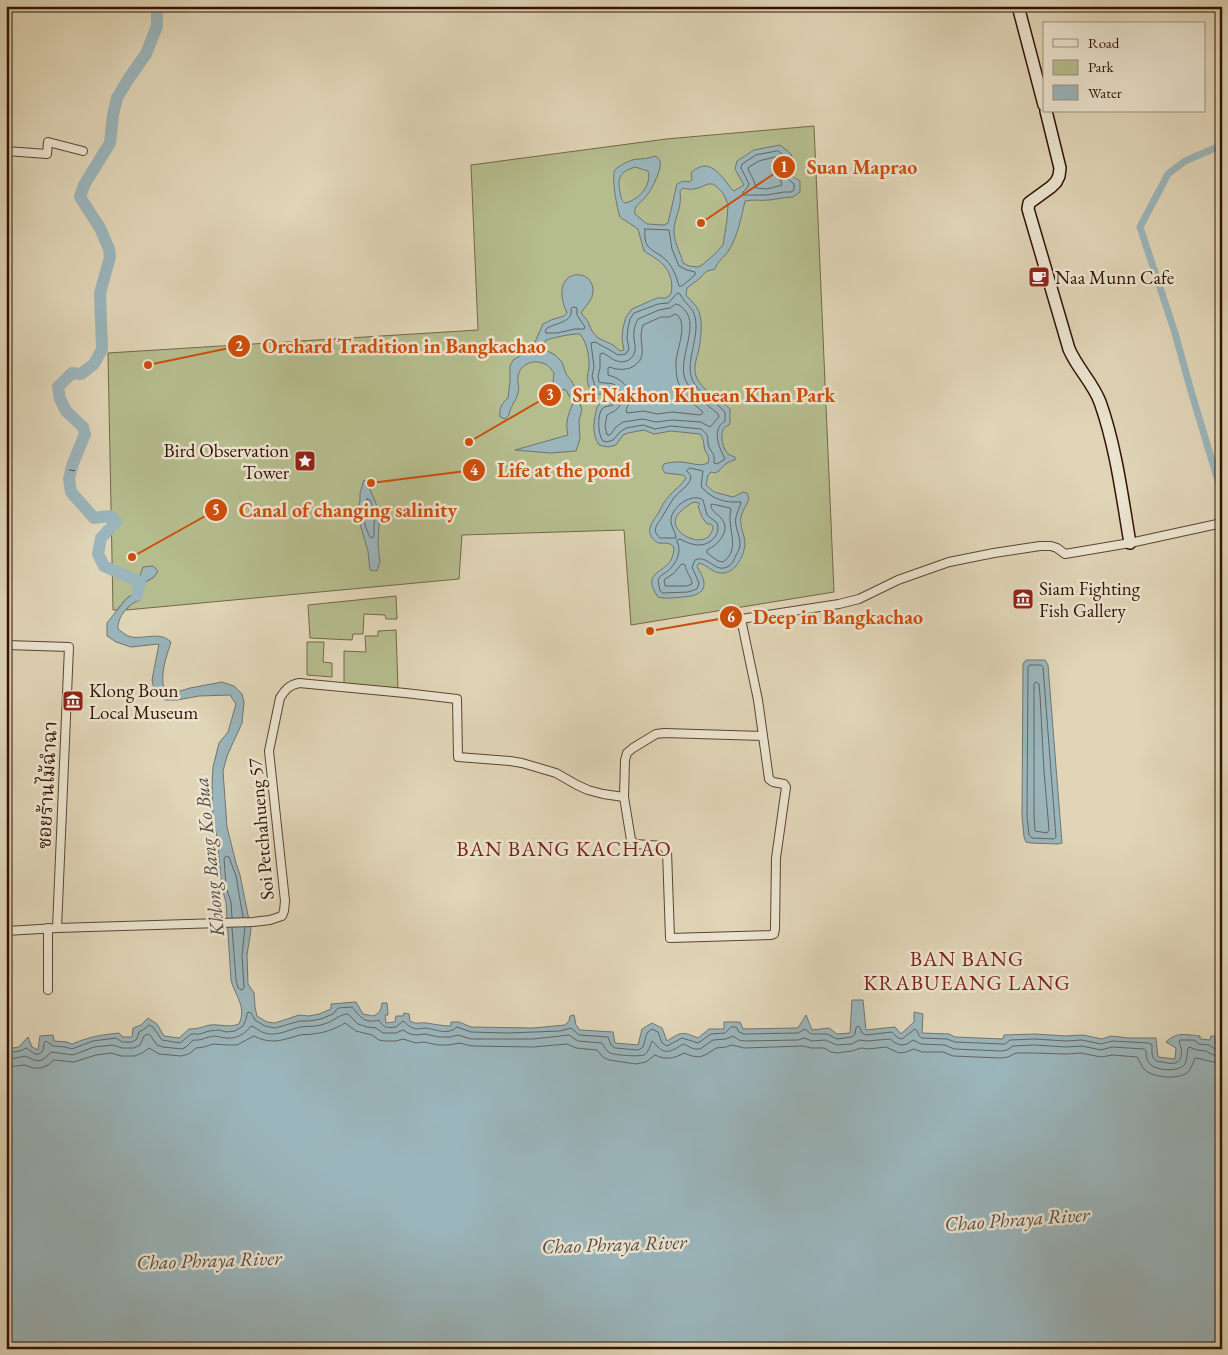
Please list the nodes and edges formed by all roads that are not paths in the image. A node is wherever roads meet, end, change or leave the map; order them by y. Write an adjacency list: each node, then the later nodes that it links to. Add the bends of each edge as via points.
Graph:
1 (1018, 6): 2 (street)
2 (1043, 101)
3 (1046, 112): 7 (street, via 1060,176 1050,188 1029,202 1028,209 1069,349 1096,392 1111,437)
4 (6, 151): 5 (street, via 47,154 48,142)
5 (83, 151)
6 (1222, 524): 7 (street)
7 (1130, 543): 9 (street, via 1065,554 1051,546 994,553 949,562 898,580 859,599 742,619)
8 (6, 645): 12 (street, ซอยร้านไม้ฉำฉา, via 69,647)
9 (763, 736): 10 (street, via 656,734 627,753); 10 (street, via 769,779 784,784 786,788 776,858 774,934 670,938 667,850 663,846 635,844 631,840)
10 (624, 797): 12 (street, Soi Petchahueng 57, via 588,790 556,773 522,763 458,757 457,699 292,685 280,698 269,751 285,901 282,916 253,922)
11 (48, 928): 12 (street, Soi Petchahueng 57); 13 (street, Soi Petchahueng 57); 14 (street)
12 (57, 928)
13 (6, 931)
14 (48, 990)

